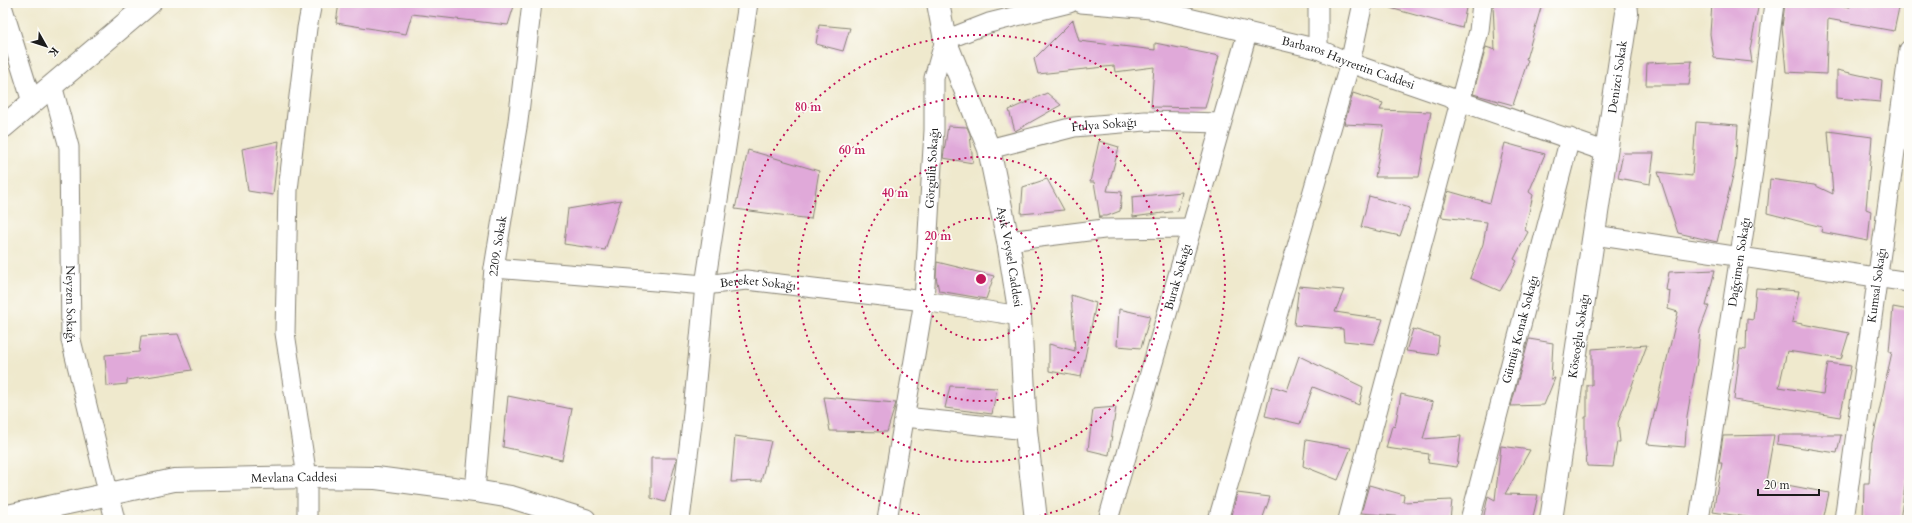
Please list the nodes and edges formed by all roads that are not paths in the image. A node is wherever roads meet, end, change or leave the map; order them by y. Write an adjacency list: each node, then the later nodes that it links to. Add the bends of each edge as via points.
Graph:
1 (150, 3): 20 (street)
2 (312, 3): 40 (street, via 288,190 285,333)
3 (532, 3): 32 (street, 2209. Sokak, via 518,121)
4 (748, 3): 35 (street)
5 (938, 3): 16 (street, Aşık Veysel Caddesi)
6 (1069, 3): 16 (street, via 989,23)
7 (1081, 3): 13 (street, Barbaros Hayrettin Caddesi)
8 (1318, 3): 17 (street)
9 (1363, 3): 19 (street)
10 (1482, 3): 21 (street, via 1479,31)
11 (1626, 3): 27 (street, Denizci Sokak, via 1627,13)
12 (1774, 3): 31 (street, Dağçimen Sokağı)
13 (1151, 6): 15 (street, Barbaros Hayrettin Caddesi)
14 (3, 9): 22 (street)
15 (1247, 34): 17 (street, Barbaros Hayrettin Caddesi); 23 (street, Burak Sokağı)
16 (946, 40): 26 (street, Aşık Veysel Caddesi); 36 (street, Görgülü Sokağı, via 934,78 934,130)
17 (1318, 49): 19 (street, Barbaros Hayrettin Caddesi)
18 (1909, 50): 33 (street, Kumsal Sokağı)
19 (1350, 63): 21 (street, Barbaros Hayrettin Caddesi); 51 (street)
20 (52, 85): 22 (street); 42 (street, Neyzen Sokağı, via 69,147 72,340)
21 (1459, 100): 25 (street, Barbaros Hayrettin Caddesi); 52 (street)
22 (32, 102): 24 (street)
23 (1221, 123): 26 (street, Fulya Sokağı, via 1145,121 1074,127); 28 (street, Burak Sokağı)
24 (3, 127)
25 (1570, 138): 27 (street, Barbaros Hayrettin Caddesi); 53 (street, Gümüş Konak Sokağı)
26 (989, 149): 30 (street, Aşık Veysel Caddesi)
27 (1607, 152): 29 (street, Köseoğlu Sokağı)
28 (1191, 228): 30 (street, via 1104,229); 50 (street, Burak Sokağı)
29 (1594, 235): 31 (street); 54 (street, Köseoğlu Sokağı)
30 (1008, 241): 37 (street, Aşık Veysel Caddesi)
31 (1740, 257): 33 (street); 55 (street, Dağçimen Sokağı)
32 (494, 268): 35 (street, Bereket Sokağı); 41 (street, 2209. Sokak)
33 (1878, 277): 34 (street); 56 (street, Kumsal Sokağı)
34 (1909, 282)
35 (705, 285): 36 (street, Bereket Sokağı, via 746,280); 47 (street)
36 (924, 301): 37 (street, Bereket Sokağı); 38 (street, Görgülü Sokağı)
37 (1020, 316): 39 (street, Aşık Veysel Caddesi)
38 (905, 417): 39 (street); 48 (street, Görgülü Sokağı)
39 (1026, 430): 49 (street, Aşık Veysel Caddesi)
40 (307, 477): 41 (street, Mevlana Caddesi, via 376,478); 42 (street, Mevlana Caddesi, via 174,480); 45 (street)
41 (475, 492): 46 (street, Mevlana Caddesi, via 511,497)
42 (110, 493): 43 (street, Mevlana Caddesi); 44 (street, Neyzen Sokağı)
43 (3, 517)
44 (115, 520)
45 (307, 520)
46 (585, 520)
47 (680, 520)
48 (887, 520)
49 (1036, 520)
50 (1108, 520)
51 (1218, 520)
52 (1348, 520)
53 (1470, 520)
54 (1551, 520)
55 (1699, 520)
56 (1844, 520)

